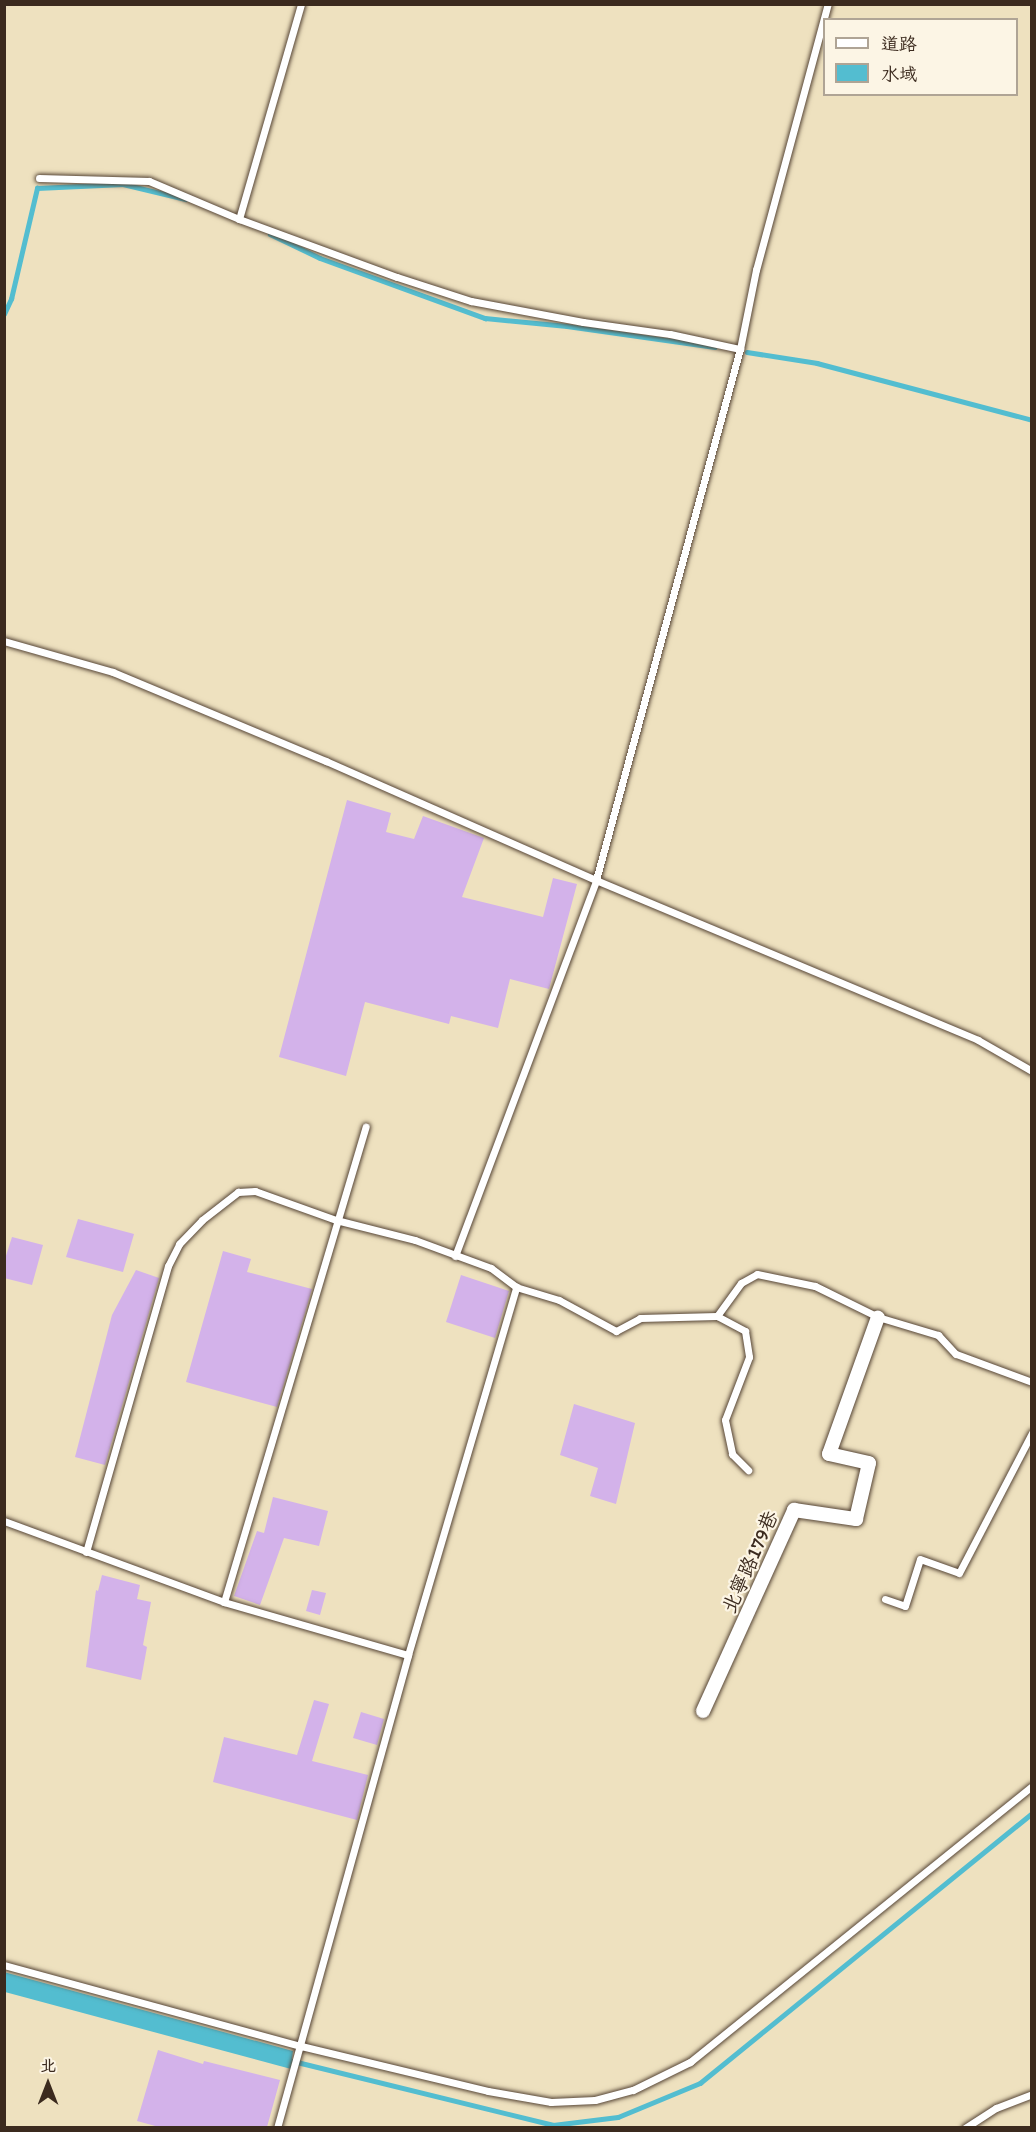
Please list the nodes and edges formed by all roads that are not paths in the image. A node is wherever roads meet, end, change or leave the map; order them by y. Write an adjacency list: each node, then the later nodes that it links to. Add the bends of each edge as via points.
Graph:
1 (301, 4): 4 (lane)
2 (823, 22): 5 (lane, via 756,270)
3 (39, 178): 4 (lane, via 149,181)
4 (239, 219): 5 (lane, via 471,301)
5 (740, 349): 7 (lane)
6 (4, 641): 7 (lane, via 113,672 326,760)
7 (596, 880): 8 (lane, via 978,1040); 11 (lane)
8 (1032, 1071)
9 (366, 1127): 10 (lane)
10 (336, 1220): 11 (lane, via 415,1240); 19 (lane, via 255,1191 238,1192 179,1244 168,1266); 21 (lane)
11 (455, 1256): 12 (lane, via 491,1268)
12 (516, 1287): 13 (lane, via 559,1300 616,1331 640,1318); 22 (lane)
13 (717, 1316): 14 (lane, via 741,1283 757,1274 815,1286); 17 (lane, via 745,1331 749,1357 725,1420 732,1454)
14 (878, 1317): 15 (lane, via 938,1335 956,1354); 23 (street, 北寧路179巷, via 829,1454 869,1464 856,1520 794,1510)
15 (1032, 1382)
16 (1032, 1433): 20 (lane, via 958,1573 920,1559 905,1606)
17 (748, 1470)
18 (4, 1521): 19 (lane)
19 (86, 1552): 21 (lane)
20 (885, 1599)
21 (224, 1602): 22 (lane)
22 (408, 1654): 26 (lane)
23 (703, 1711)
24 (1032, 1786): 26 (lane, via 690,2062 633,2090 595,2100 551,2102 488,2091)
25 (4, 1965): 26 (lane)
26 (301, 2046): 28 (lane)
27 (1032, 2094): 29 (lane, via 996,2108)
28 (277, 2127)
29 (965, 2127)

